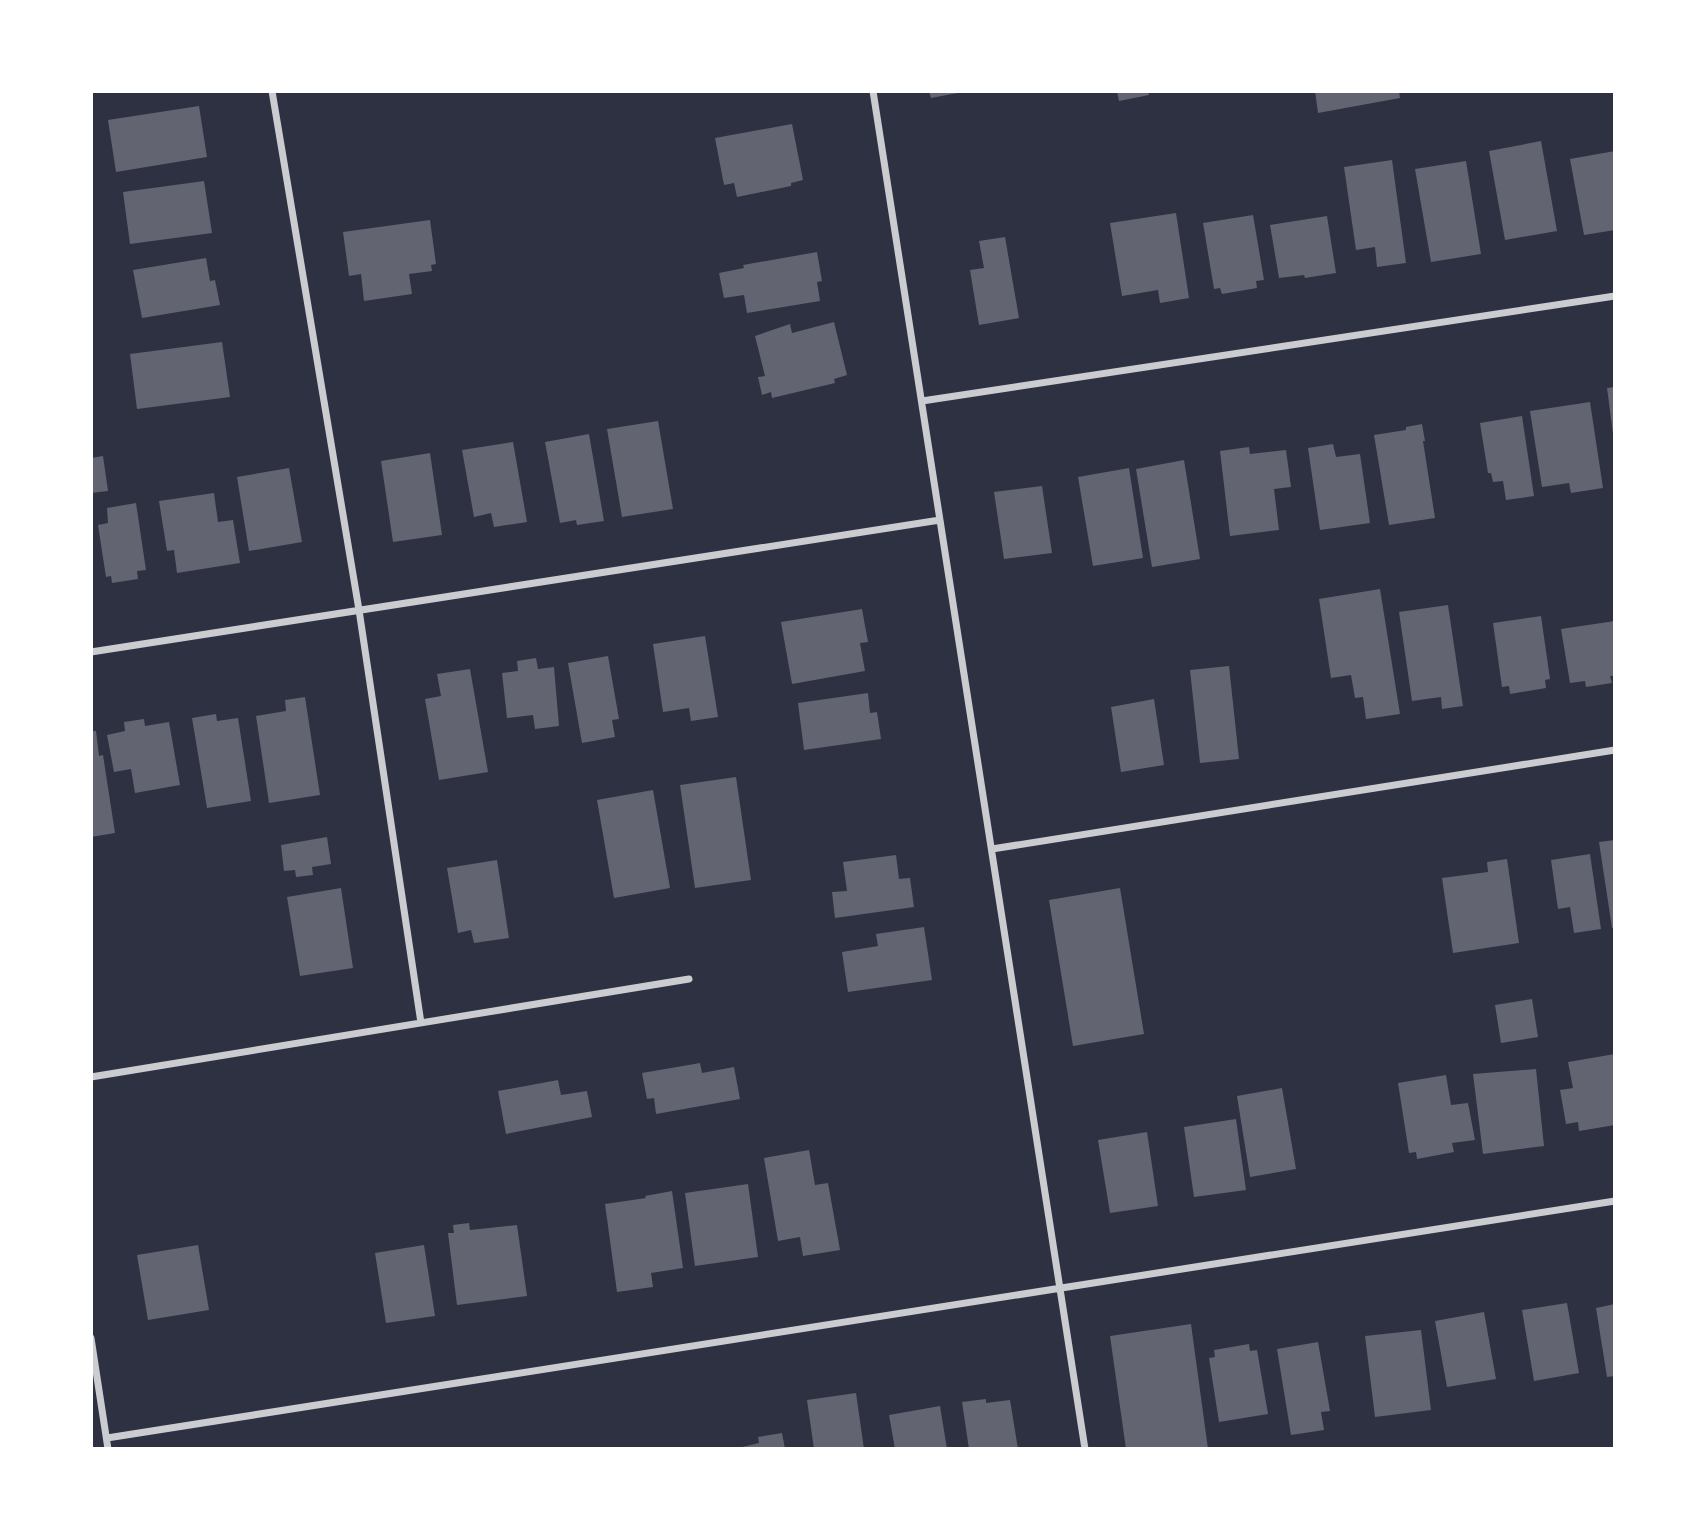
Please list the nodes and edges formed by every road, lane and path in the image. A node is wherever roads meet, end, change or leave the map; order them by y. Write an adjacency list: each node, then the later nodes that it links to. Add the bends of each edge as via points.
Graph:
1 (272, 91): 6 (street)
2 (873, 91): 4 (street)
3 (1615, 296): 4 (street)
4 (922, 401): 5 (street)
5 (940, 520): 6 (street); 9 (street)
6 (359, 610): 7 (street); 11 (street)
7 (91, 652)
8 (1615, 750): 9 (street)
9 (992, 849): 14 (street)
10 (689, 979): 11 (street)
11 (421, 1023): 12 (street)
12 (91, 1077)
13 (1615, 1202): 14 (street)
14 (1060, 1289): 16 (street); 18 (street)
15 (91, 1338): 16 (street)
16 (107, 1438): 17 (street)
17 (108, 1449)
18 (1085, 1449)

